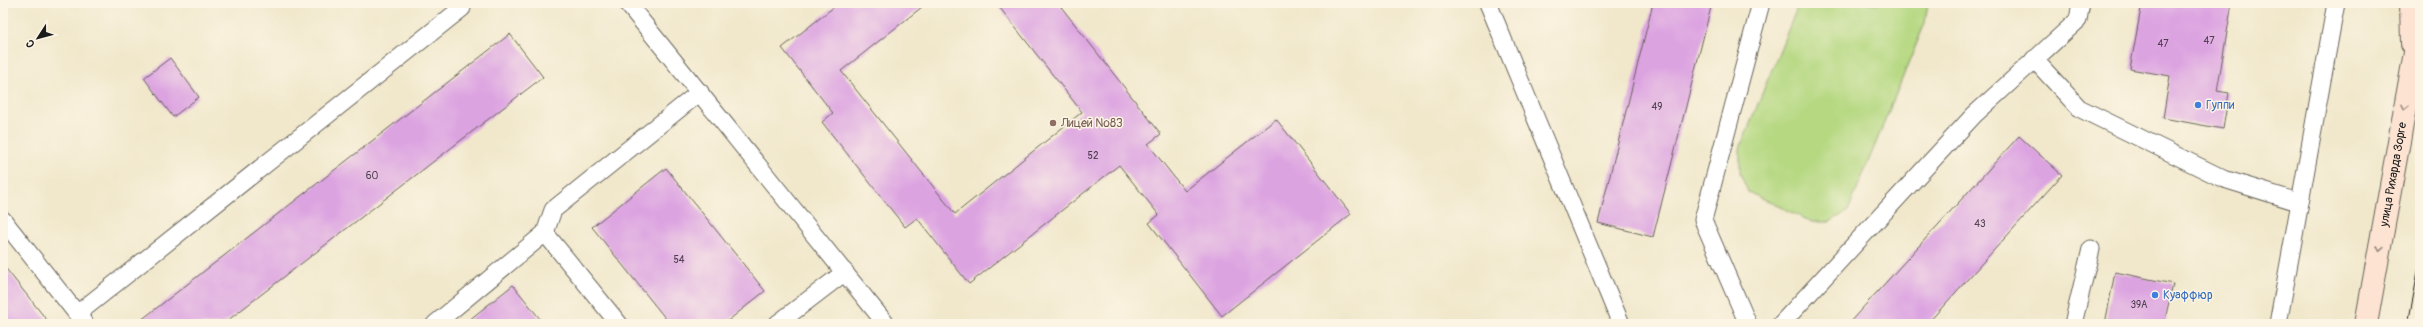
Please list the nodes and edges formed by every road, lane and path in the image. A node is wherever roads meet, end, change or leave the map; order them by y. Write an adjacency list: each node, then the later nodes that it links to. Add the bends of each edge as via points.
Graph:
1 (627, 3): 11 (lane)
2 (1488, 3): 22 (lane)
3 (1761, 3): 23 (lane, via 1703,220)
4 (2081, 3): 9 (lane, via 2078,20)
5 (2336, 3): 12 (lane)
6 (2411, 3): 10 (main road)
7 (463, 5): 17 (lane)
8 (2420, 25): 10 (main road, улица Рихарда Зорге)
9 (2034, 60): 12 (lane, via 2079,108 2224,179); 24 (lane, via 1974,115)
10 (2412, 69): 27 (main road, улица Рихарда Зорге, one-way to 27)
11 (700, 92): 14 (lane, via 553,210); 16 (lane)
12 (2298, 202): 26 (lane)
13 (3, 220): 17 (lane)
14 (545, 233): 18 (lane); 19 (lane)
15 (2091, 249): 25 (lane)
16 (845, 272): 20 (lane); 21 (lane)
17 (81, 319)
18 (435, 324)
19 (619, 324)
20 (777, 324)
21 (886, 324)
22 (1621, 324)
23 (1748, 324)
24 (1781, 324)
25 (2073, 324)
26 (2278, 324)
27 (2366, 324)

